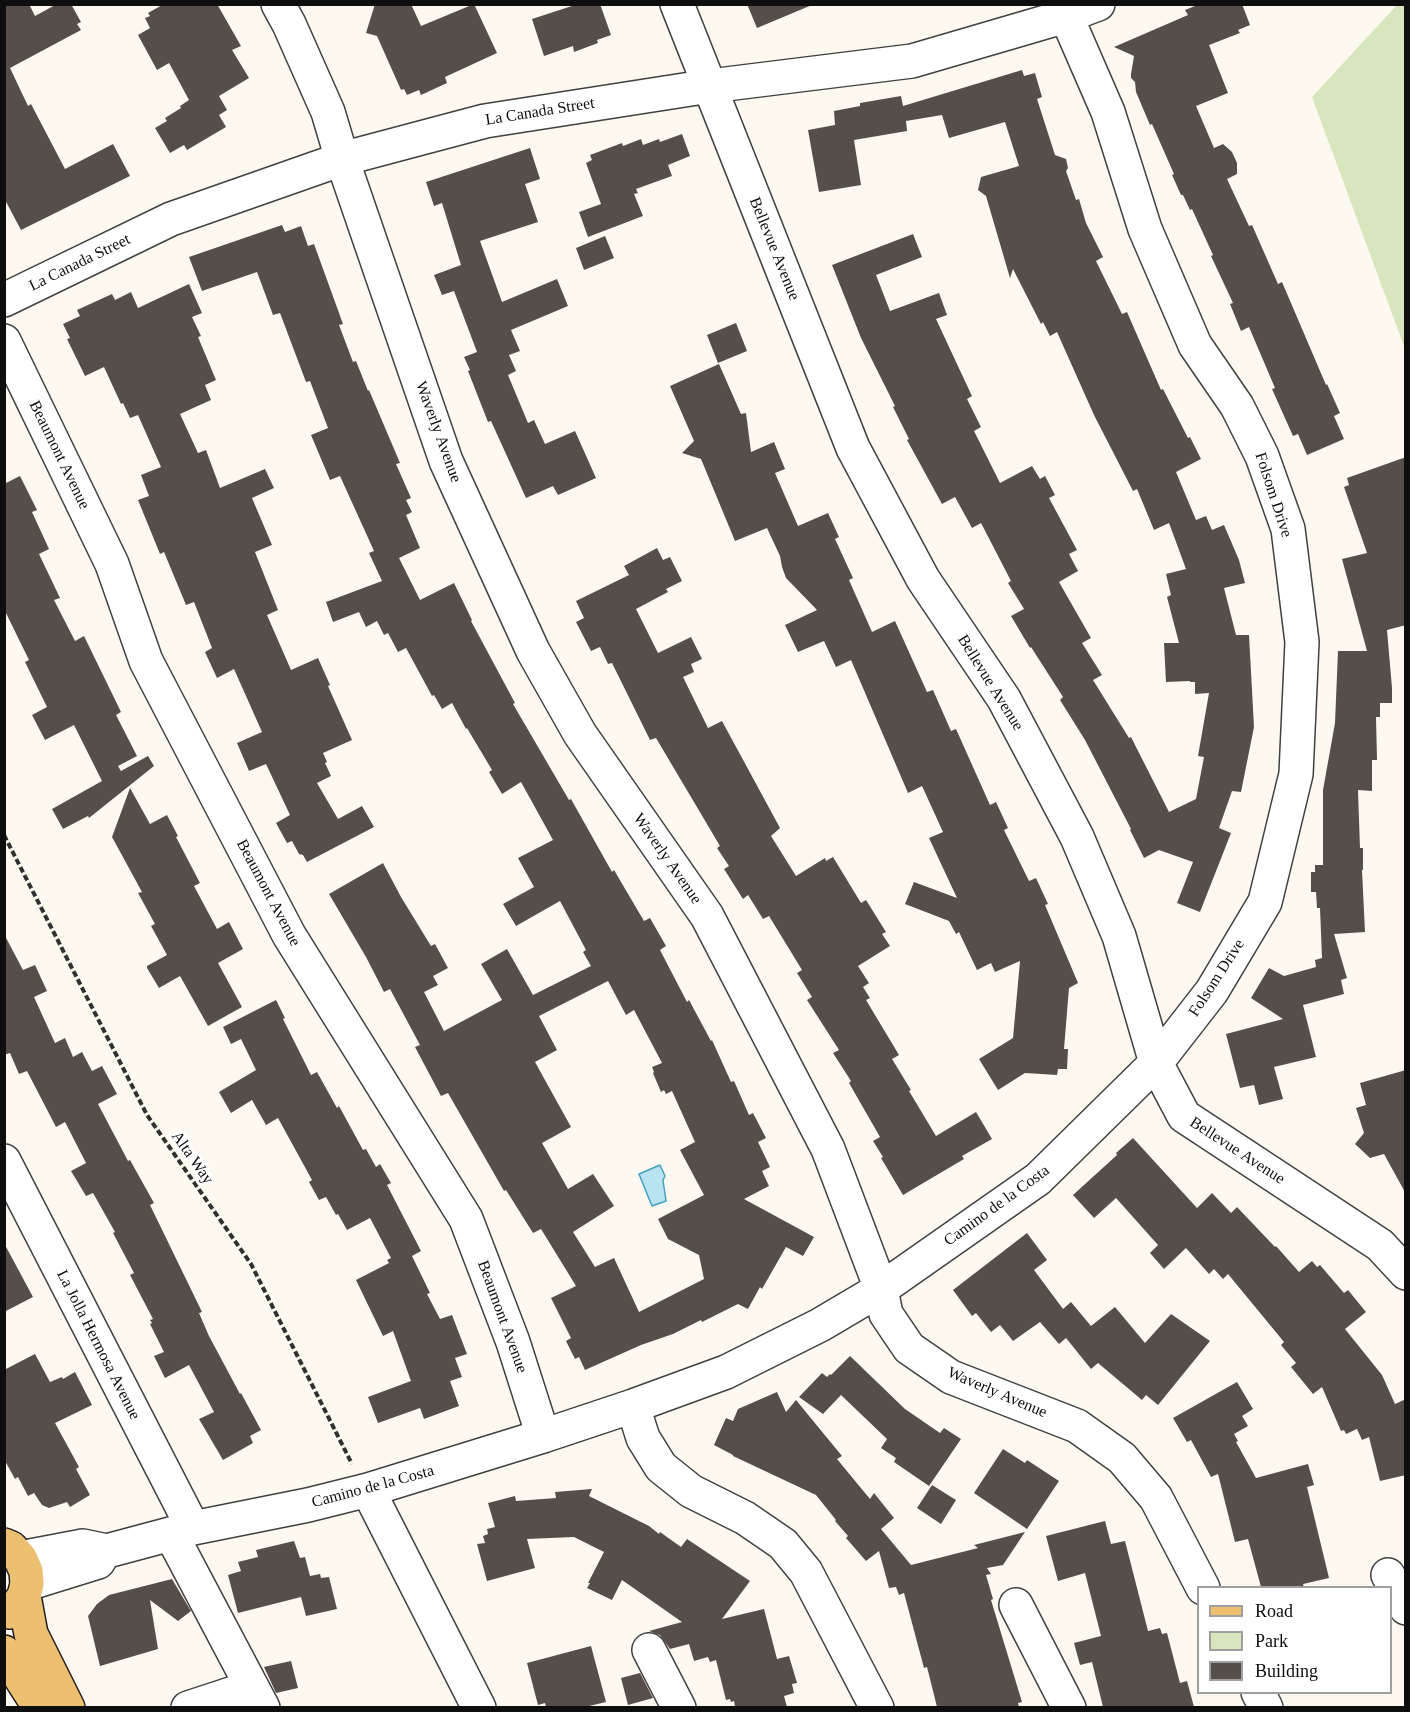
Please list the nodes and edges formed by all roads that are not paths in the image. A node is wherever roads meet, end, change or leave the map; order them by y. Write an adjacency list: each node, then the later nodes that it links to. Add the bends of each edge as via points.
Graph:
1 (278, 4): 6 (street, Waverly Avenue, via 328,112)
2 (677, 4): 5 (street, Bellevue Avenue)
3 (1098, 4): 4 (street, La Canada Street)
4 (1064, 10): 5 (street, La Canada Street, via 912,61); 9 (street, Folsom Drive, via 1108,112 1145,229 1195,345 1237,406 1262,456 1288,529 1302,642 1296,774 1265,902 1212,991)
5 (710, 86): 6 (street, La Canada Street, via 485,121); 9 (street, Bellevue Avenue, via 853,448 923,579 1004,699 1077,837 1119,936)
6 (342, 159): 7 (street, La Canada Street, via 171,219); 12 (street, Waverly Avenue, via 446,461 533,651 580,734 707,916 828,1149)
7 (4, 300)
8 (4, 341): 14 (street, Beaumont Avenue, via 112,564 146,661 283,924 466,1219 513,1342)
9 (1156, 1063): 11 (street, Bellevue Avenue, via 1184,1116 1380,1245); 12 (street, Camino de la Costa, via 1038,1179)
10 (4, 1161): 16 (street, La Jolla Hermosa Avenue)
11 (1406, 1273)
12 (881, 1289): 13 (street, Camino de la Costa, via 726,1372); 19 (street, Waverly Avenue, via 886,1314 909,1348 951,1377 1077,1426 1122,1458 1156,1498)
13 (633, 1406): 14 (street, Camino de la Costa); 30 (street, via 643,1438 661,1467 691,1491 745,1518 783,1544 806,1572)
14 (543, 1436): 15 (street, Camino de la Costa)
15 (368, 1490): 16 (street, Camino de la Costa); 28 (street)
16 (182, 1531): 18 (street, Camino de la Costa, via 107,1551 98,1562); 24 (street, La Jolla Hermosa Avenue)
17 (1388, 1575): 21 (street)
18 (16, 1580): 26 (main road, via 31,1634)
19 (1202, 1586)
20 (1016, 1605): 31 (street)
21 (1406, 1608)
22 (649, 1650): 29 (street)
23 (4, 1652): 25 (main road)
24 (258, 1697): 27 (street)
25 (40, 1707)
26 (68, 1707)
27 (188, 1707)
28 (479, 1707)
29 (679, 1707)
30 (878, 1707)
31 (1069, 1707)

